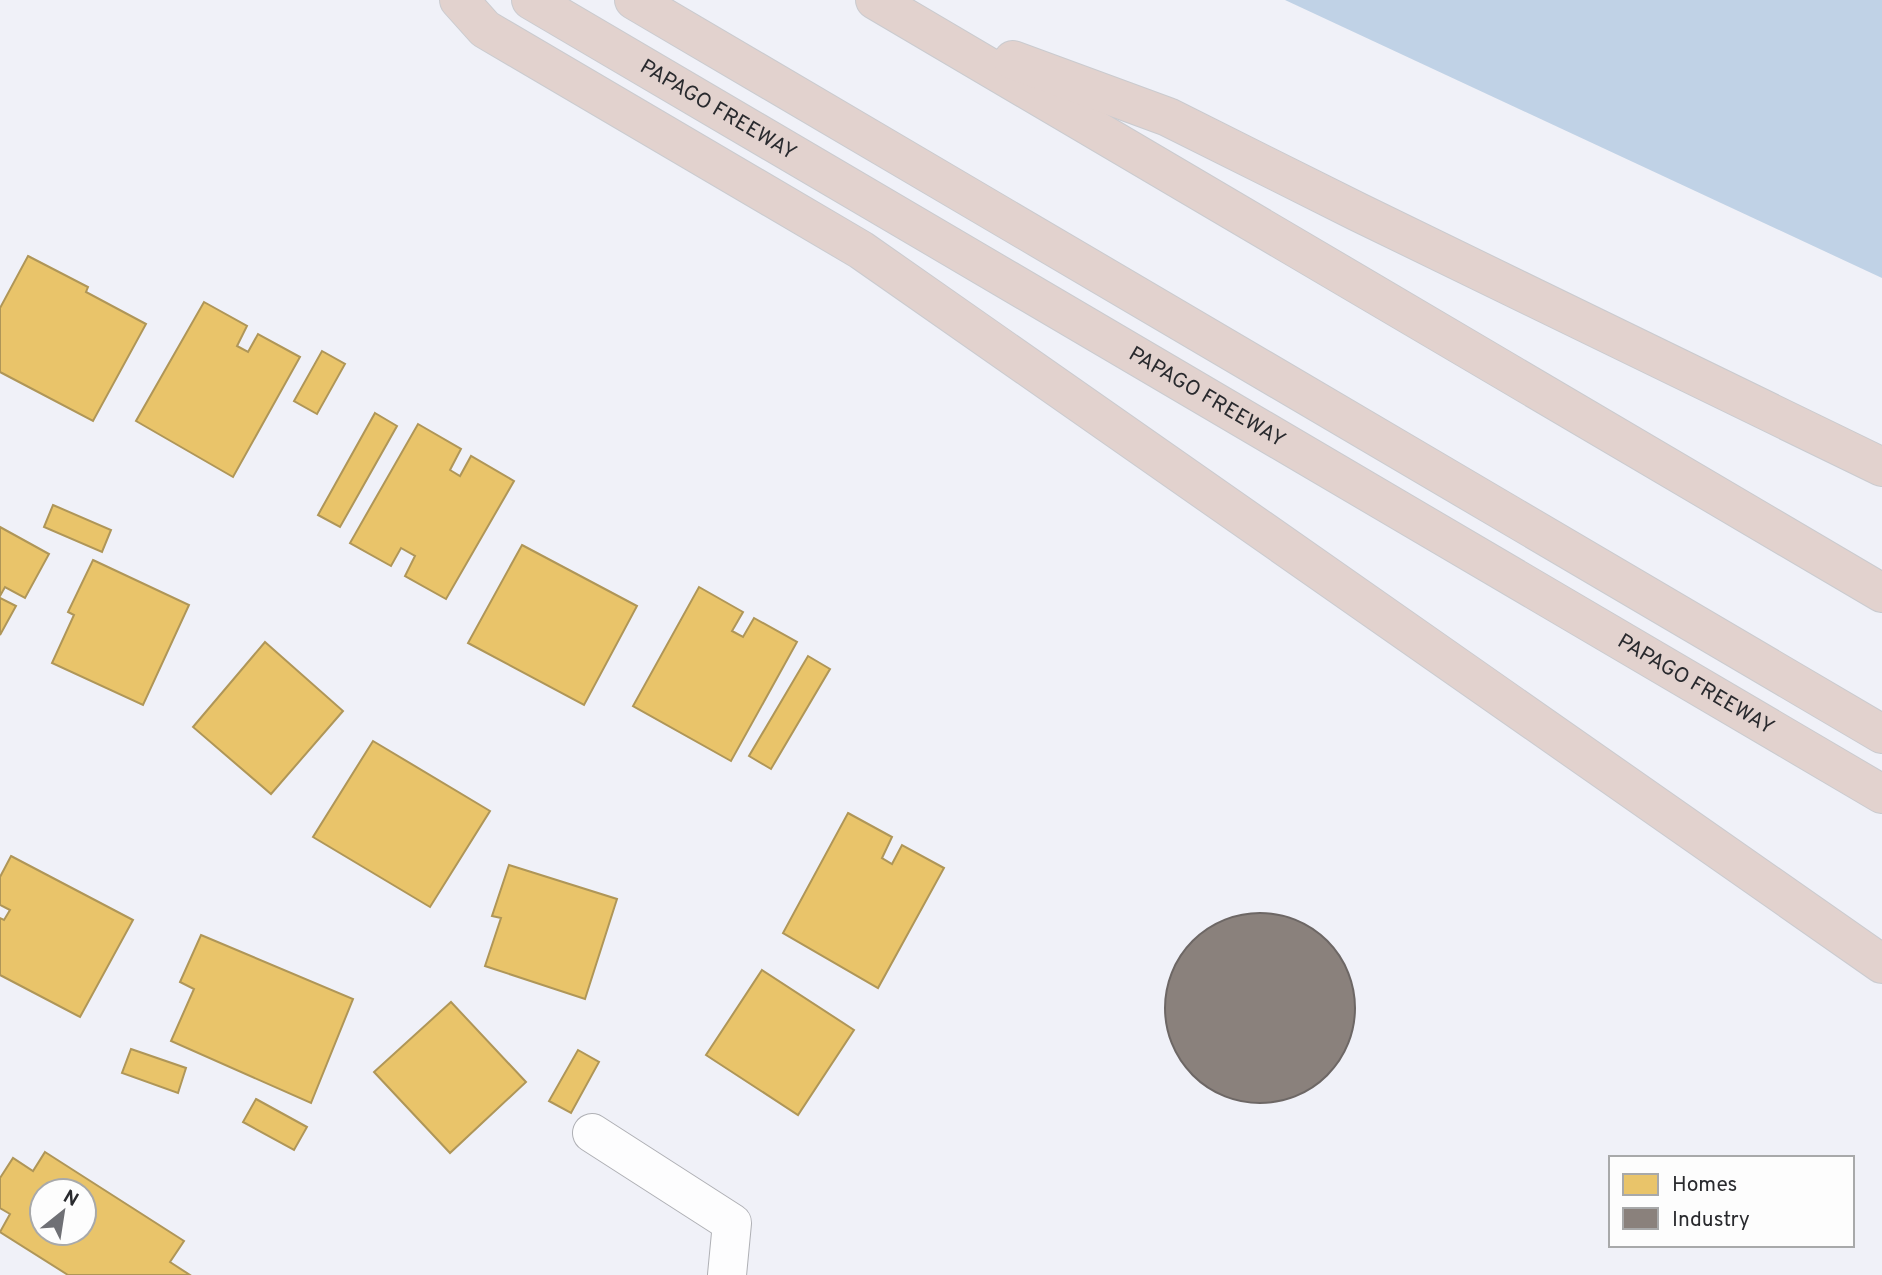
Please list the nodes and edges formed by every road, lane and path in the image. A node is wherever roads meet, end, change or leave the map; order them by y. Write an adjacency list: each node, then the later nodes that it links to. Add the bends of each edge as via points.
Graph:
1 (460, 0): 10 (highway, via 485,29 861,250)
2 (531, 0): 9 (highway, PAPAGO FREEWAY)
3 (634, 0): 8 (highway)
4 (875, 0): 5 (highway)
5 (922, 28): 6 (highway, via 1168,117); 7 (highway)
6 (1882, 467)
7 (1882, 593)
8 (1882, 734)
9 (1882, 793)
10 (1882, 964)
11 (592, 1133): 12 (street, via 732,1223)
12 (729, 1274)

